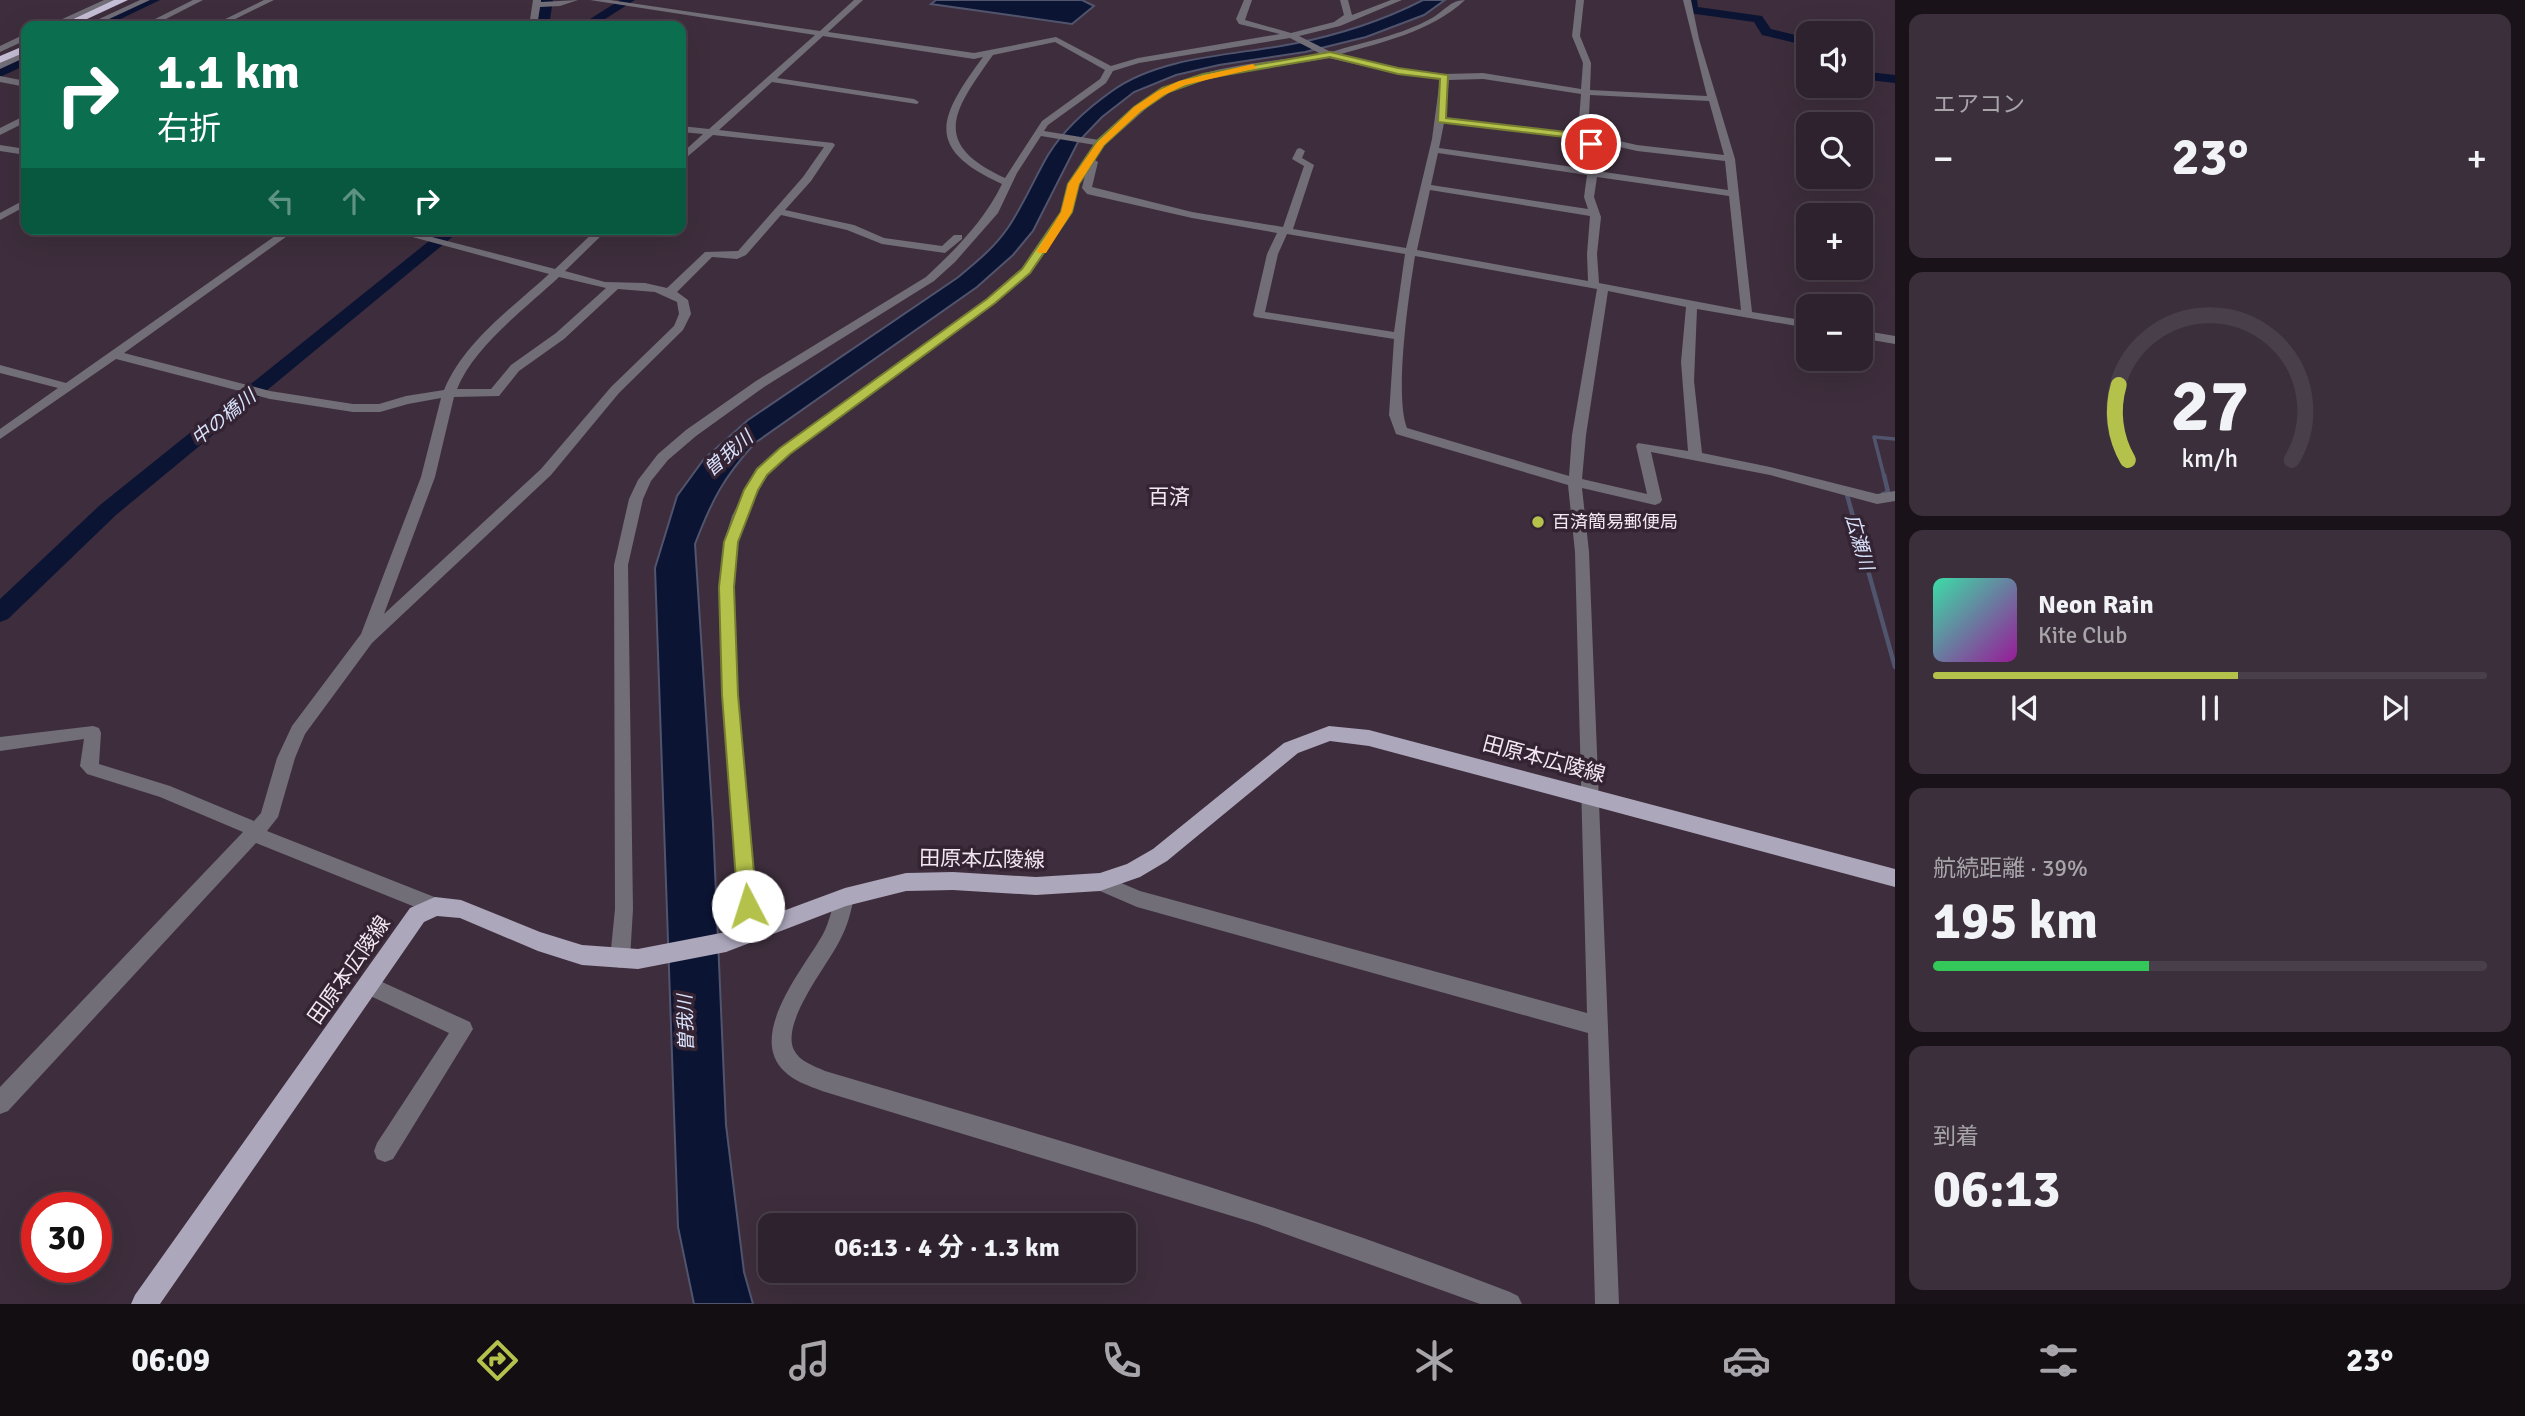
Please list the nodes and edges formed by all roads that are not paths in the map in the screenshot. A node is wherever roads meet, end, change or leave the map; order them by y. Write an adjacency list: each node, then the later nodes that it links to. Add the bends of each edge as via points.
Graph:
1 (111, 0): 18 (street)
2 (122, 0): 19 (highway)
3 (134, 0): 20 (highway)
4 (146, 0): 21 (street)
5 (199, 0): 22 (street)
6 (270, 0): 23 (street)
7 (574, 0): 17 (street)
8 (594, 0): 26 (street)
9 (859, 0): 26 (street)
10 (1248, 0): 27 (street, via 1242,22)
11 (1344, 0): 25 (street, via 1348,16)
12 (1398, 0): 25 (street)
13 (1461, 0): 31 (street, via 1424,25)
14 (1580, 0): 39 (street, via 1576,36 1587,63)
15 (1687, 0): 40 (street)
16 (537, 3): 17 (street); 24 (street)
17 (551, 4)
18 (63, 21)
19 (74, 21)
20 (87, 21)
21 (99, 21)
22 (155, 21)
23 (226, 21)
24 (534, 21)
25 (1337, 24): 27 (street)
26 (821, 33): 32 (street, via 974,56); 37 (street)
27 (1292, 36): 31 (street); 34 (street)
28 (21, 42): 29 (highway)
29 (0, 52)
30 (21, 52): 33 (highway)
31 (1327, 53): 35 (street); 49 (street, via 1182,83 1154,97)
32 (989, 54): 34 (street, via 1056,39); 57 (street, via 954,105 950,134 961,154 984,174)
33 (0, 62)
34 (1110, 69): 47 (street, via 1103,80 1045,123)
35 (1445, 77): 39 (street, via 1483,76); 42 (street)
36 (0, 79): 38 (street)
37 (770, 79): 41 (street); 46 (street)
38 (21, 83)
39 (1586, 92): 40 (street); 48 (street)
40 (1713, 99): 55 (street)
41 (914, 102)
42 (1442, 120): 48 (street); 51 (street)
43 (21, 121): 45 (street)
44 (686, 130): 46 (street)
45 (0, 132)
46 (710, 132): 54 (street); 62 (street, via 830,145)
47 (1042, 133): 49 (street); 57 (street)
48 (1588, 138): 55 (street); 56 (street)
49 (1097, 146): 65 (street, via 1087,188 1091,191 1192,215); 98 (street, via 1073,184 1067,212 1026,271 785,451 761,472 739,516 731,542 726,626)
50 (0, 148): 52 (street)
51 (1436, 150): 56 (street); 58 (street)
52 (21, 151)
53 (1300, 151): 65 (street, via 1297,159 1309,164)
54 (686, 154)
55 (1730, 159): 59 (street)
56 (1591, 172): 59 (street); 63 (street, via 1589,197)
57 (1008, 183): 61 (street)
58 (1427, 187): 63 (street); 71 (street)
59 (1732, 194): 77 (street)
60 (21, 204): 64 (street)
61 (994, 211): 62 (street, via 978,218 945,250 882,241 850,227); 99 (street, via 930,279 760,384 691,433 645,480 621,565 624,909)
62 (779, 212): 75 (street, via 737,256 709,254)
63 (1594, 213): 74 (street, via 1592,254)
64 (0, 217)
65 (1286, 229): 71 (street); 79 (street, via 1271,258 1259,314)
66 (283, 235): 82 (street)
67 (409, 235): 70 (street)
68 (433, 235): 70 (street)
69 (596, 235): 72 (street)
70 (427, 240): 72 (street)
71 (1411, 252): 74 (street); 79 (street)
72 (556, 271): 73 (street); 85 (street, via 476,349)
73 (615, 285): 75 (street); 85 (street, via 560,337 515,368 495,393)
74 (1598, 286): 76 (street); 88 (street)
75 (670, 292): 90 (street, via 685,305 680,327 615,390 546,472)
76 (1692, 305): 77 (street); 87 (street, via 1687,331)
77 (1747, 315): 78 (street)
78 (1796, 323)
79 (1399, 336): 88 (street, via 1395,415 1401,431)
80 (1873, 336): 81 (street)
81 (1895, 340)
82 (113, 354): 84 (street); 85 (street, via 270,395 353,408 380,408)
83 (0, 369): 84 (street)
84 (68, 387): 86 (street)
85 (449, 393): 90 (street, via 428,477)
86 (0, 435)
87 (1696, 457): 88 (street, via 1643,446 1655,500); 89 (street, via 1877,499)
88 (1575, 482): 92 (street)
89 (1895, 496)
90 (366, 639): 93 (street, via 298,731 269,817)
91 (0, 744): 93 (street, via 93,733 89,766 93,769 164,791)
92 (1591, 797): 94 (main road, 田原本広陵線); 95 (main road, 田原本広陵線, via 1369,738 1329,733 1291,748 1160,855 1133,871); 101 (street)
93 (256, 832): 97 (street); 102 (street)
94 (1895, 878)
95 (1100, 881): 96 (main road, 田原本広陵線, via 1036,886 906,882); 101 (street, via 1136,899)
96 (845, 897): 98 (main road, 田原本広陵線); 105 (street, via 836,929 785,1017 785,1056 800,1070 822,1082 1289,1223)
97 (435, 906): 99 (main road, 田原本広陵線, via 461,909 582,955); 100 (main road, 田原本広陵線, via 417,915)
98 (750, 933): 99 (main road, 田原本広陵線, via 726,942)
99 (629, 959)
100 (369, 985): 103 (street, via 463,1029); 104 (main road, 田原本広陵線)
101 (1596, 1026): 106 (street)
102 (0, 1102)
103 (385, 1151)
104 (144, 1304)
105 (1510, 1304)
106 (1607, 1304)

